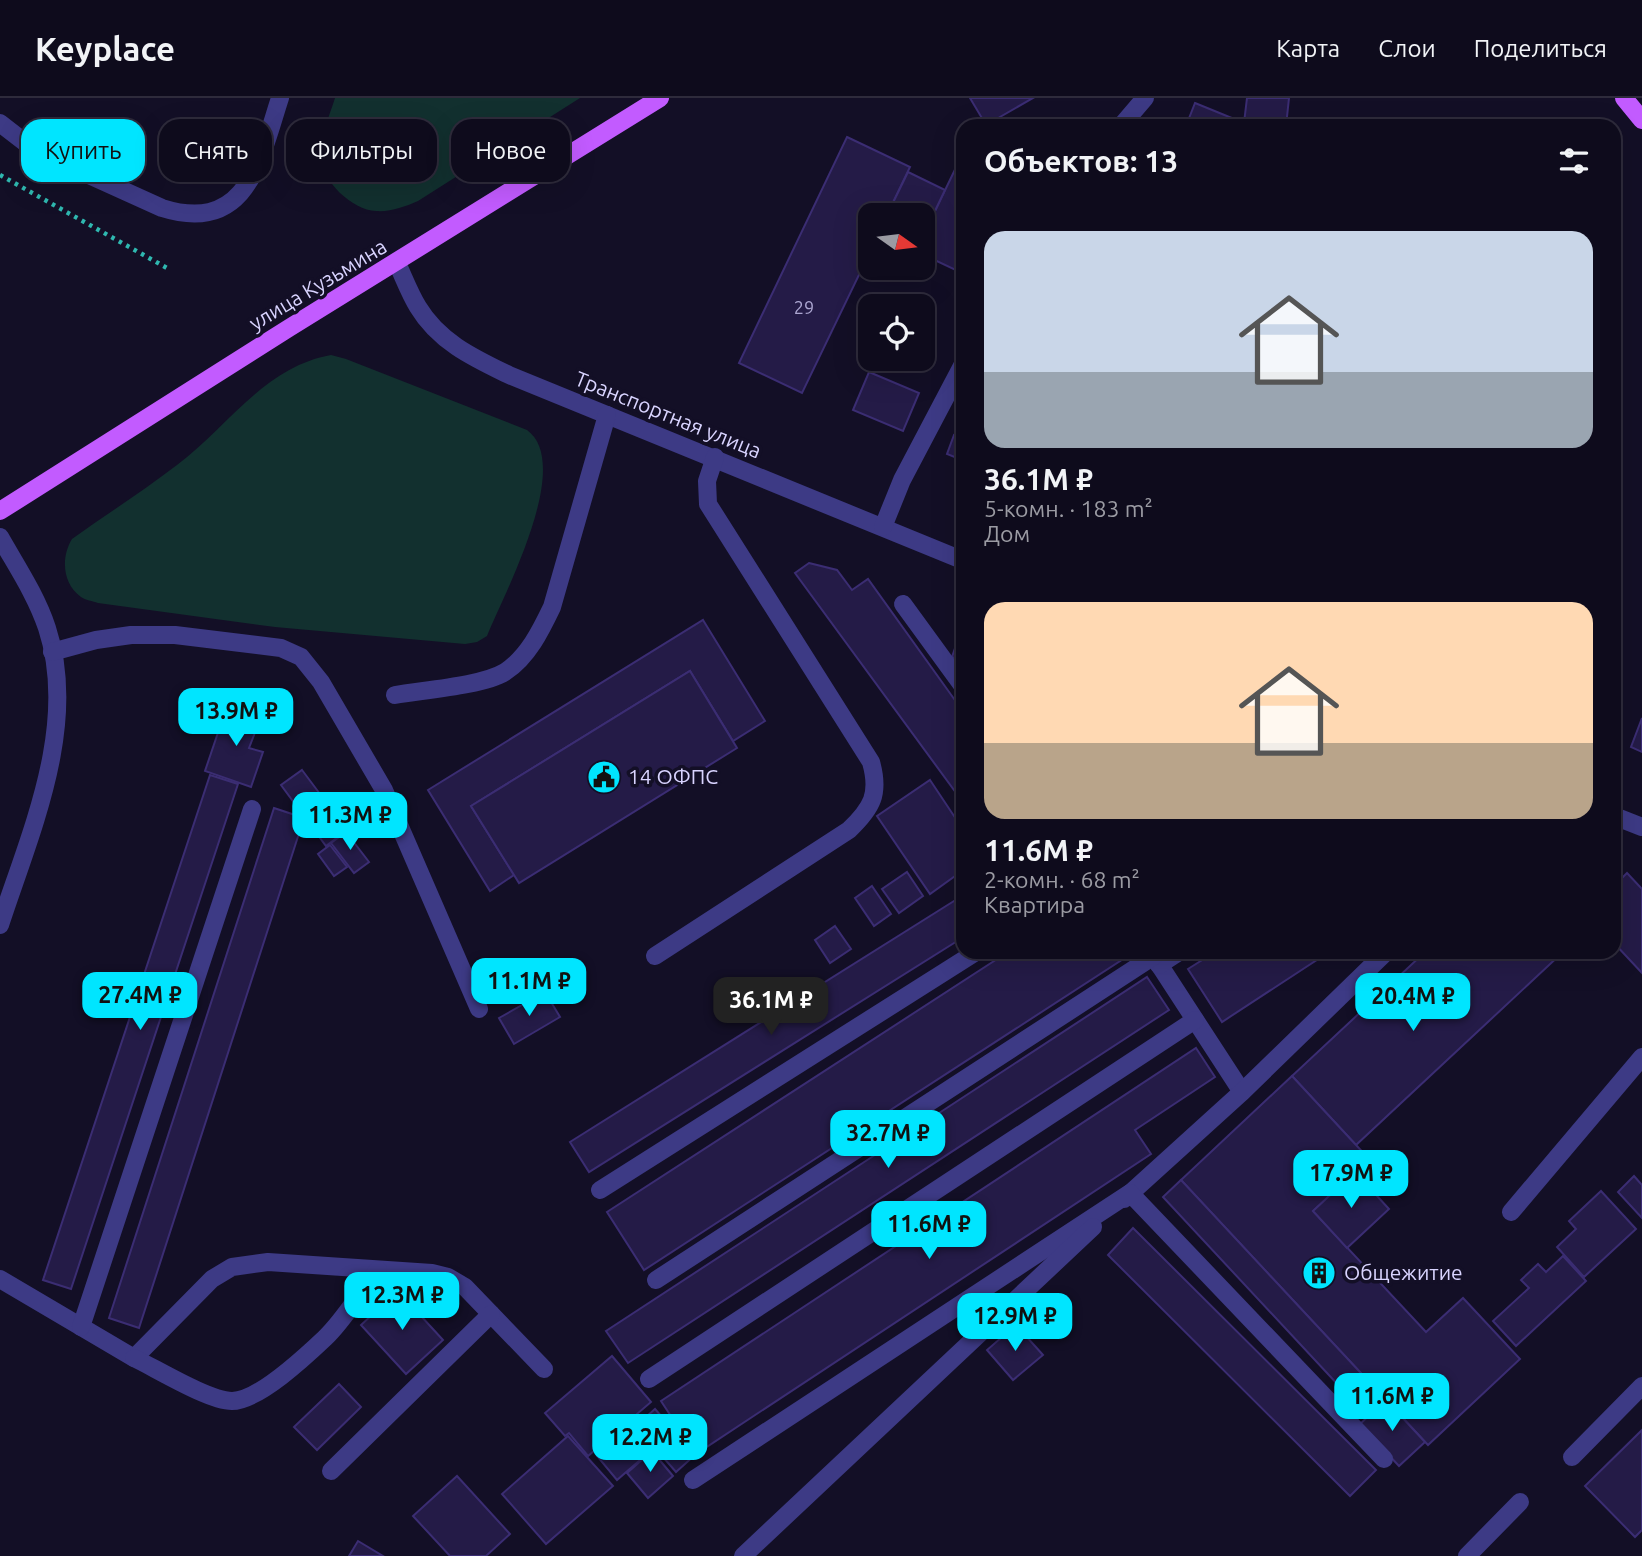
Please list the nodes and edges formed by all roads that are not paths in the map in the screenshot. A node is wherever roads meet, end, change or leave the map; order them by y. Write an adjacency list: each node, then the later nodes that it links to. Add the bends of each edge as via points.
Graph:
1 (280, 98): 7 (street, via 242,195 209,211 180,213 162,208 36,151)
2 (660, 98): 8 (main road, улица Кузьмина)
3 (1145, 98): 5 (street)
4 (1624, 98): 6 (main road)
5 (1127, 119)
6 (1642, 120)
7 (0, 123)
8 (397, 263): 10 (street, Транспортная улица, via 419,309 441,335 469,356); 12 (main road, улица Кузьмина)
9 (956, 377): 13 (street)
10 (607, 415): 11 (street, Транспортная улица); 19 (street, via 552,607 520,659 504,672 480,681)
11 (715, 457): 13 (street, Транспортная улица); 24 (street, via 707,481 708,505 871,762 874,796 866,814 849,830)
12 (0, 511)
13 (883, 527): 15 (street, Транспортная улица)
14 (0, 537): 17 (street, via 35,596)
15 (956, 558)
16 (903, 604): 18 (street)
17 (52, 652): 23 (street, via 57,701 54,739 35,818); 29 (street, via 131,635 175,635 281,648 302,657 384,790)
18 (956, 677)
19 (395, 695)
20 (252, 809): 40 (street)
21 (1621, 819): 22 (street)
22 (1642, 827)
23 (0, 925)
24 (654, 956)
25 (965, 959): 33 (street)
26 (1153, 959): 38 (street)
27 (1156, 959): 30 (street)
28 (1379, 959): 32 (street)
29 (478, 1009)
30 (1195, 1020): 32 (street); 43 (street)
31 (1642, 1057): 35 (street)
32 (1242, 1092): 34 (street)
33 (600, 1191)
34 (1130, 1193): 46 (street); 48 (street); 50 (street)
35 (1511, 1212)
36 (377, 1270): 39 (street, via 448,1278 465,1287); 41 (street, via 268,1262 232,1267 212,1279); 41 (street, via 326,1337 249,1397 232,1401 212,1396)
37 (0, 1279): 40 (street)
38 (656, 1280)
39 (491, 1314): 42 (street); 47 (street)
40 (81, 1327): 41 (street)
41 (134, 1358)
42 (544, 1369)
43 (649, 1379)
44 (1642, 1387): 45 (street)
45 (1572, 1457)
46 (1384, 1459)
47 (331, 1471)
48 (693, 1480)
49 (1520, 1502): 51 (street)
50 (743, 1556)
51 (1467, 1556)

